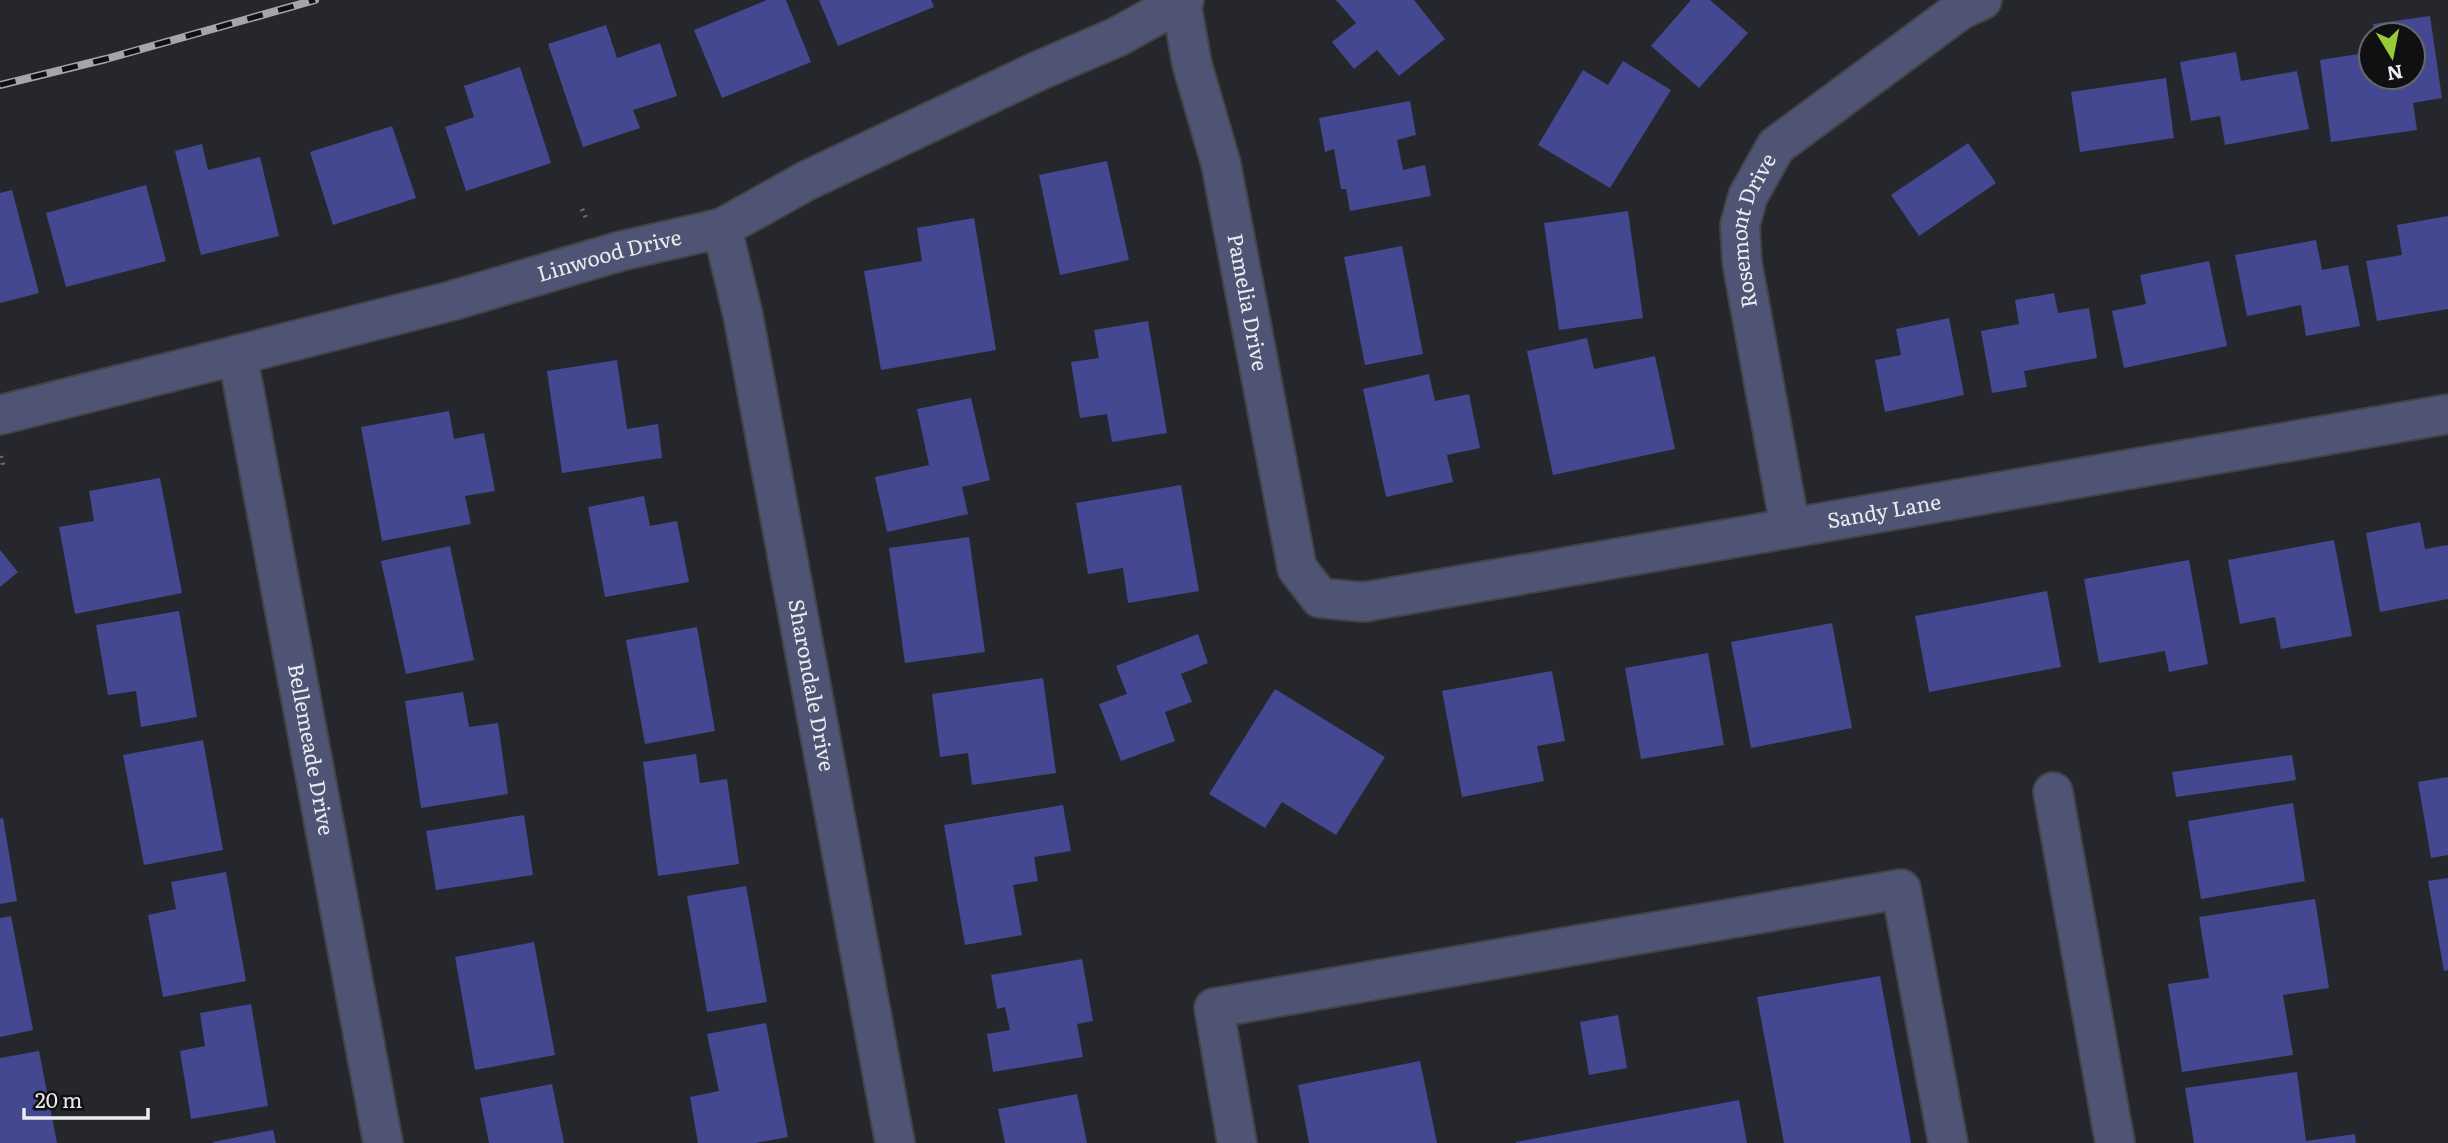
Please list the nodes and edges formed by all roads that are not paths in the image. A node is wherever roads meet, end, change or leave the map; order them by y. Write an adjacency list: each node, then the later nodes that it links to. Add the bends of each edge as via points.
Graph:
1 (1982, 0): 7 (street, Rosemont Drive, via 1959,10 1776,146 1748,196 1740,225 1742,262)
2 (1182, 1): 3 (street, Linwood Drive, via 1117,37 806,181); 8 (street, Pamelia Drive, via 1192,64 1221,164 1297,568)
3 (722, 228): 4 (street, Linwood Drive, via 621,251 451,302); 11 (street, Sharondale Drive, via 743,315)
4 (238, 356): 6 (street, Linwood Drive); 10 (street, Bellemeade Drive)
5 (2448, 414): 7 (street, Sandy Lane)
6 (0, 415)
7 (1790, 527): 8 (street, Sandy Lane, via 1364,601)
8 (1320, 598)
9 (2053, 792): 14 (street)
10 (383, 1143)
11 (895, 1143)
12 (1237, 1143): 13 (street, via 1214,1007 1901,889)
13 (1948, 1143)
14 (2115, 1143)

